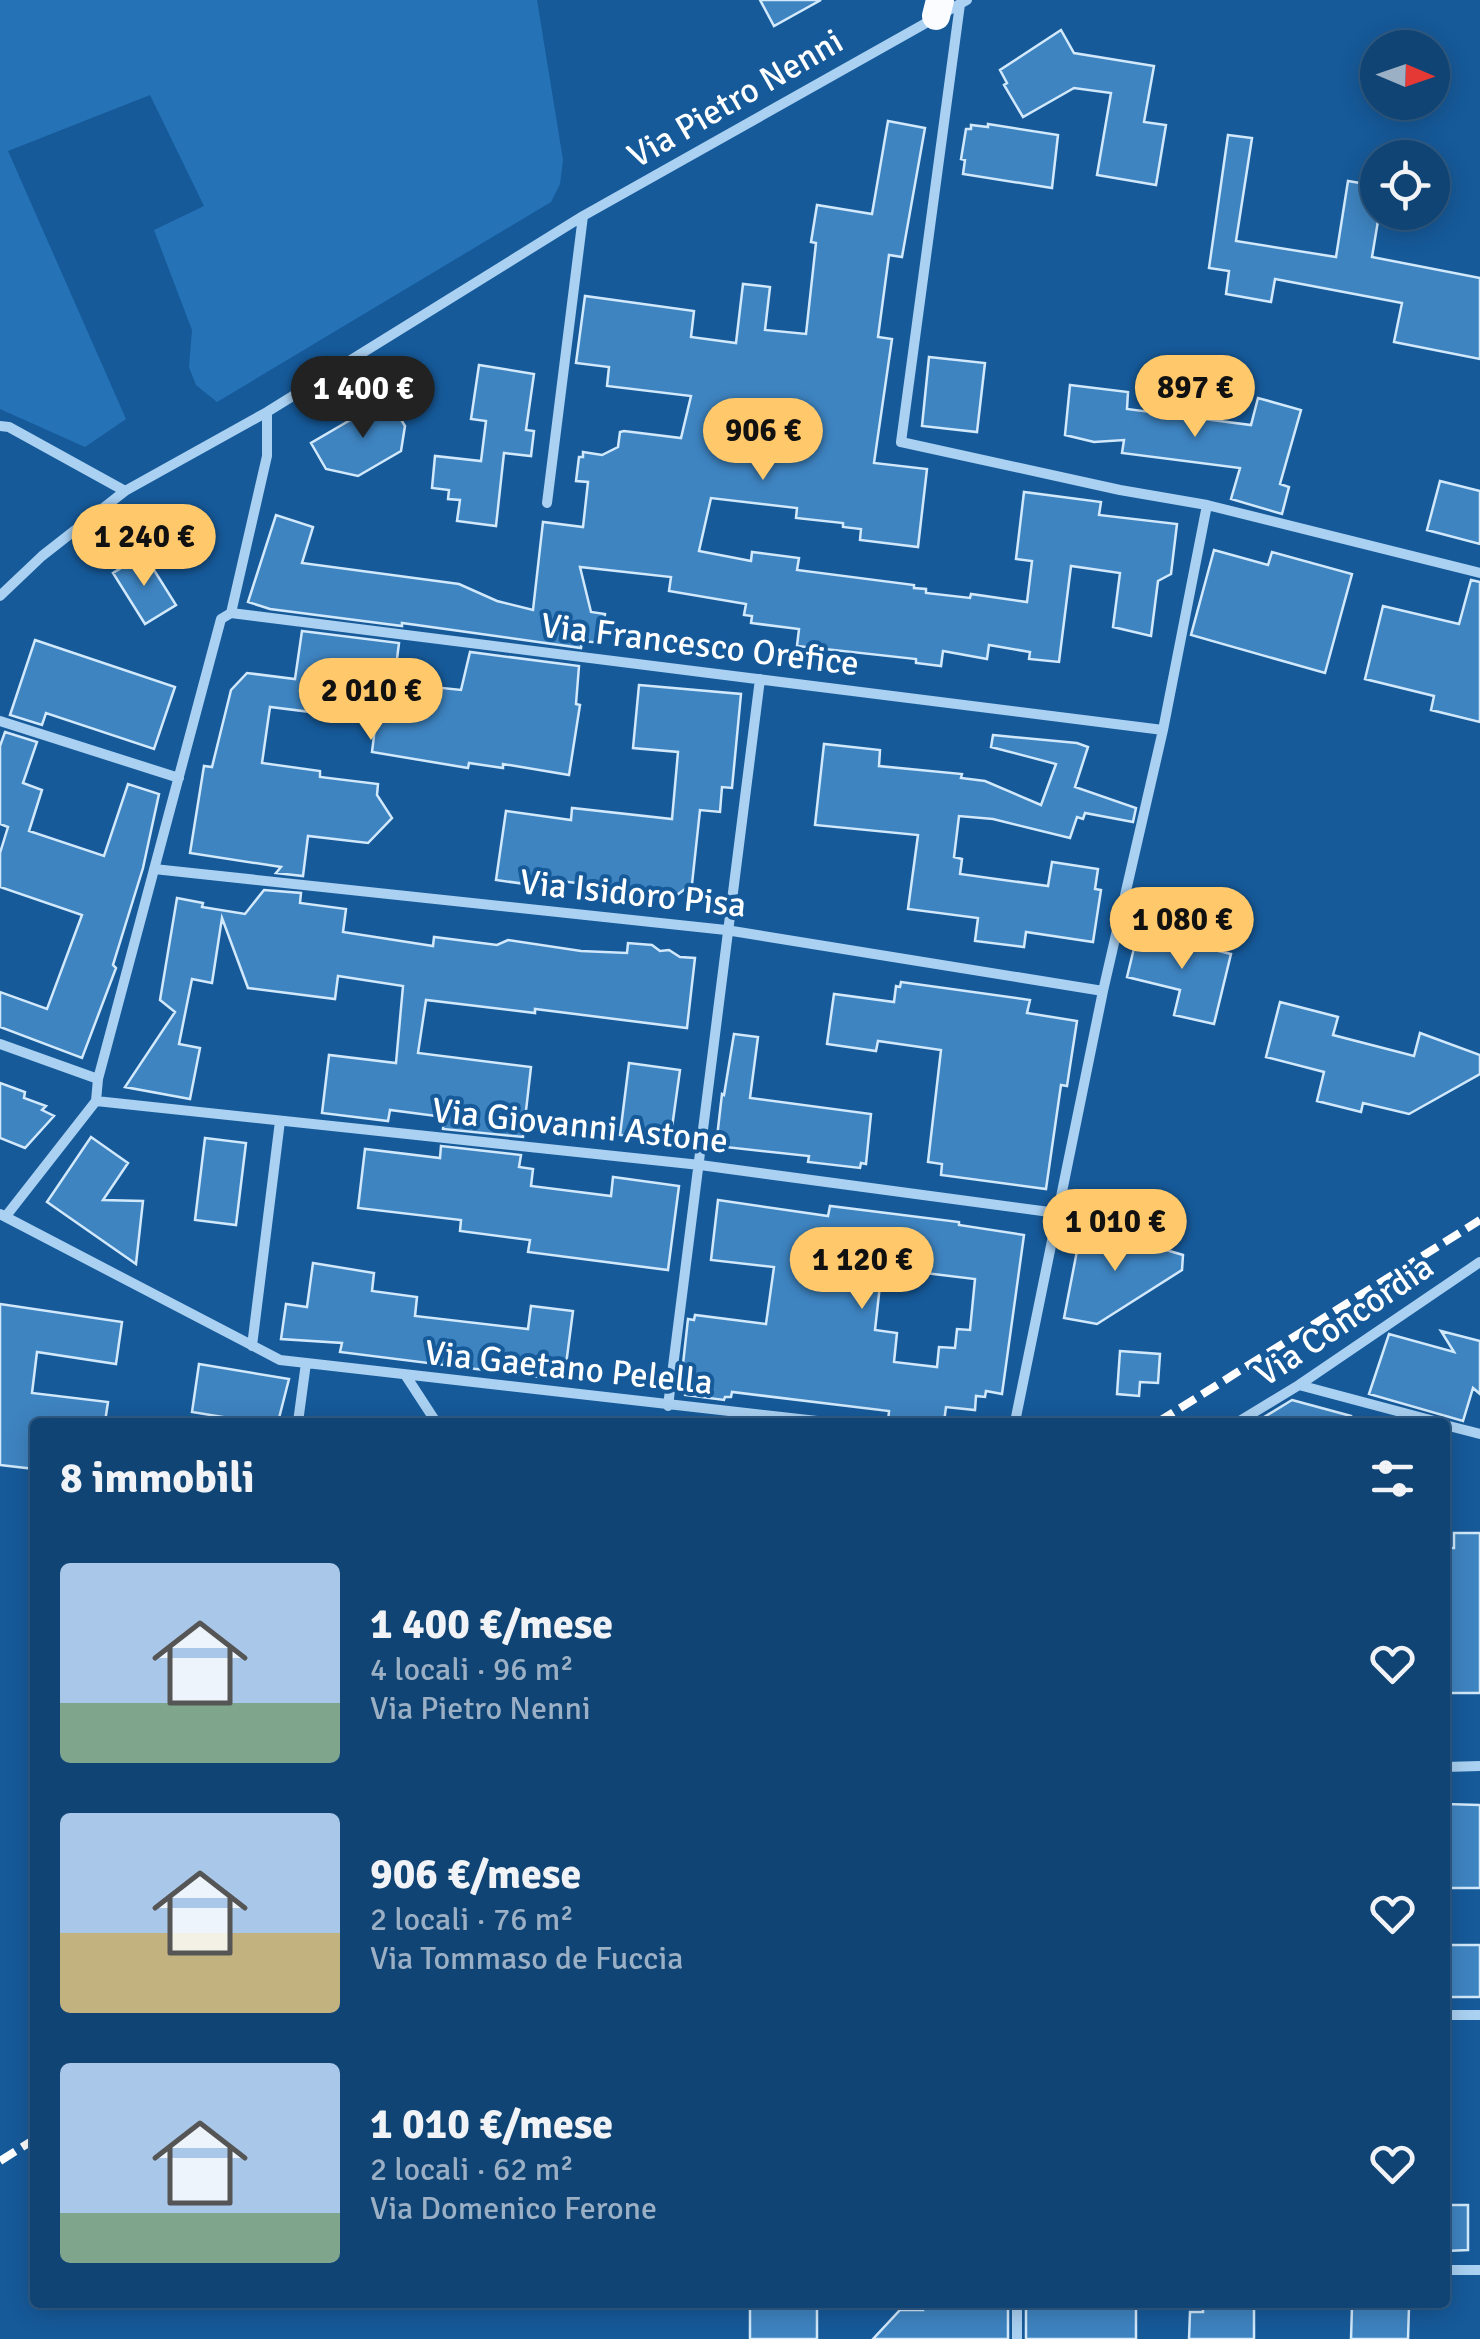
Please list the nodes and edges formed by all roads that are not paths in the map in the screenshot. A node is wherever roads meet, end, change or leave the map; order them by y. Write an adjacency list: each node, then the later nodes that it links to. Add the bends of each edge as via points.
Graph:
1 (951, 5): 2 (street, Via Pietro Nenni); 7 (street, via 901,442)
2 (583, 216): 3 (street, Via Pietro Nenni); 6 (street)
3 (266, 412): 5 (street, Via Pietro Nenni); 10 (street, via 267,456)
4 (0, 426): 5 (street)
5 (125, 491): 9 (street, Via Pietro Nenni)
6 (546, 503)
7 (1208, 505): 8 (street); 13 (street)
8 (1480, 573)
9 (0, 596)
10 (231, 613): 11 (street, Via Francesco Orefice); 14 (street, via 221,619)
11 (760, 679): 13 (street, Via Francesco Orefice); 16 (street)
12 (0, 721): 14 (street)
13 (1163, 730): 17 (street)
14 (179, 778): 15 (street)
15 (154, 869): 16 (street, Via Isidoro Pisa); 19 (street)
16 (726, 930): 17 (street, Via Isidoro Pisa); 22 (street)
17 (1103, 990): 23 (street)
18 (0, 1044): 19 (street)
19 (98, 1079): 20 (street)
20 (96, 1101): 21 (street, Via Giovanni Astone); 24 (street)
21 (280, 1120): 22 (street, Via Giovanni Astone); 26 (street)
22 (700, 1165): 23 (street, Via Giovanni Astone); 30 (street)
23 (1057, 1213): 34 (street)
24 (3, 1215): 26 (street, Via Gaetano Pelella)
25 (1480, 1262): 29 (street, Via Concordia)
26 (252, 1346): 27 (street, Via Gaetano Pelella)
27 (306, 1363): 28 (street, Via Gaetano Pelella); 31 (street)
28 (406, 1376): 30 (street, Via Gaetano Pelella); 32 (street)
29 (1299, 1385): 35 (street, Via Concordia); 36 (street)
30 (668, 1406): 33 (street, Via Gaetano Pelella)
31 (299, 1418)
32 (433, 1418)
33 (786, 1418)
34 (1015, 1418)
35 (1245, 1418)
36 (1423, 1418)
37 (1450, 1425): 38 (street)
38 (1480, 1434)
39 (1480, 1766): 40 (street)
40 (1450, 1767)
41 (1450, 2015): 42 (street)
42 (1480, 2015)
43 (1450, 2270): 44 (street)
44 (1480, 2270)
45 (1017, 2308): 46 (street)
46 (1017, 2339)

